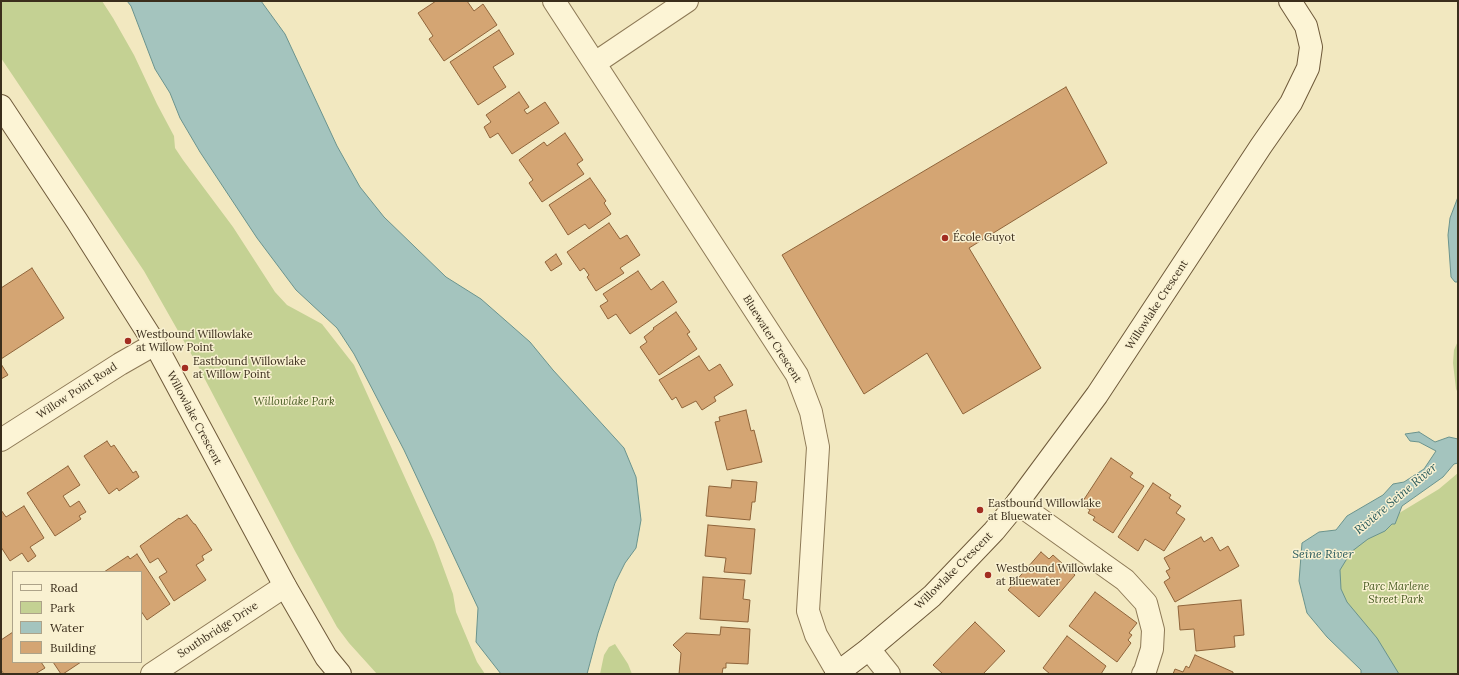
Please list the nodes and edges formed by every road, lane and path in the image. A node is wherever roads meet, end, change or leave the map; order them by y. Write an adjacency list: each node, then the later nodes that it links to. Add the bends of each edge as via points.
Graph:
1 (554, 1): 4 (street, Bluewater Crescent)
2 (687, 1): 4 (street)
3 (1290, 1): 8 (street, Willowlake Crescent, via 1306,26 1311,47 1308,68 1291,103 1098,395)
4 (594, 63): 13 (street, Bluewater Crescent, via 797,375 811,412 818,447 808,611 816,635)
5 (1, 106): 6 (street, Willowlake Crescent)
6 (155, 344): 7 (street, Willow Point Road); 9 (street, Willowlake Crescent)
7 (1, 440)
8 (1017, 504): 10 (street, Willowlake Crescent, via 932,596); 15 (street, via 1125,580 1146,603 1153,630 1152,648)
9 (285, 586): 11 (street, Southbridge Drive); 12 (street, Willowlake Crescent, via 326,657)
10 (869, 649): 13 (street, Willowlake Crescent); 14 (street)
11 (152, 674)
12 (340, 674)
13 (837, 674)
14 (889, 674)
15 (1143, 674)

